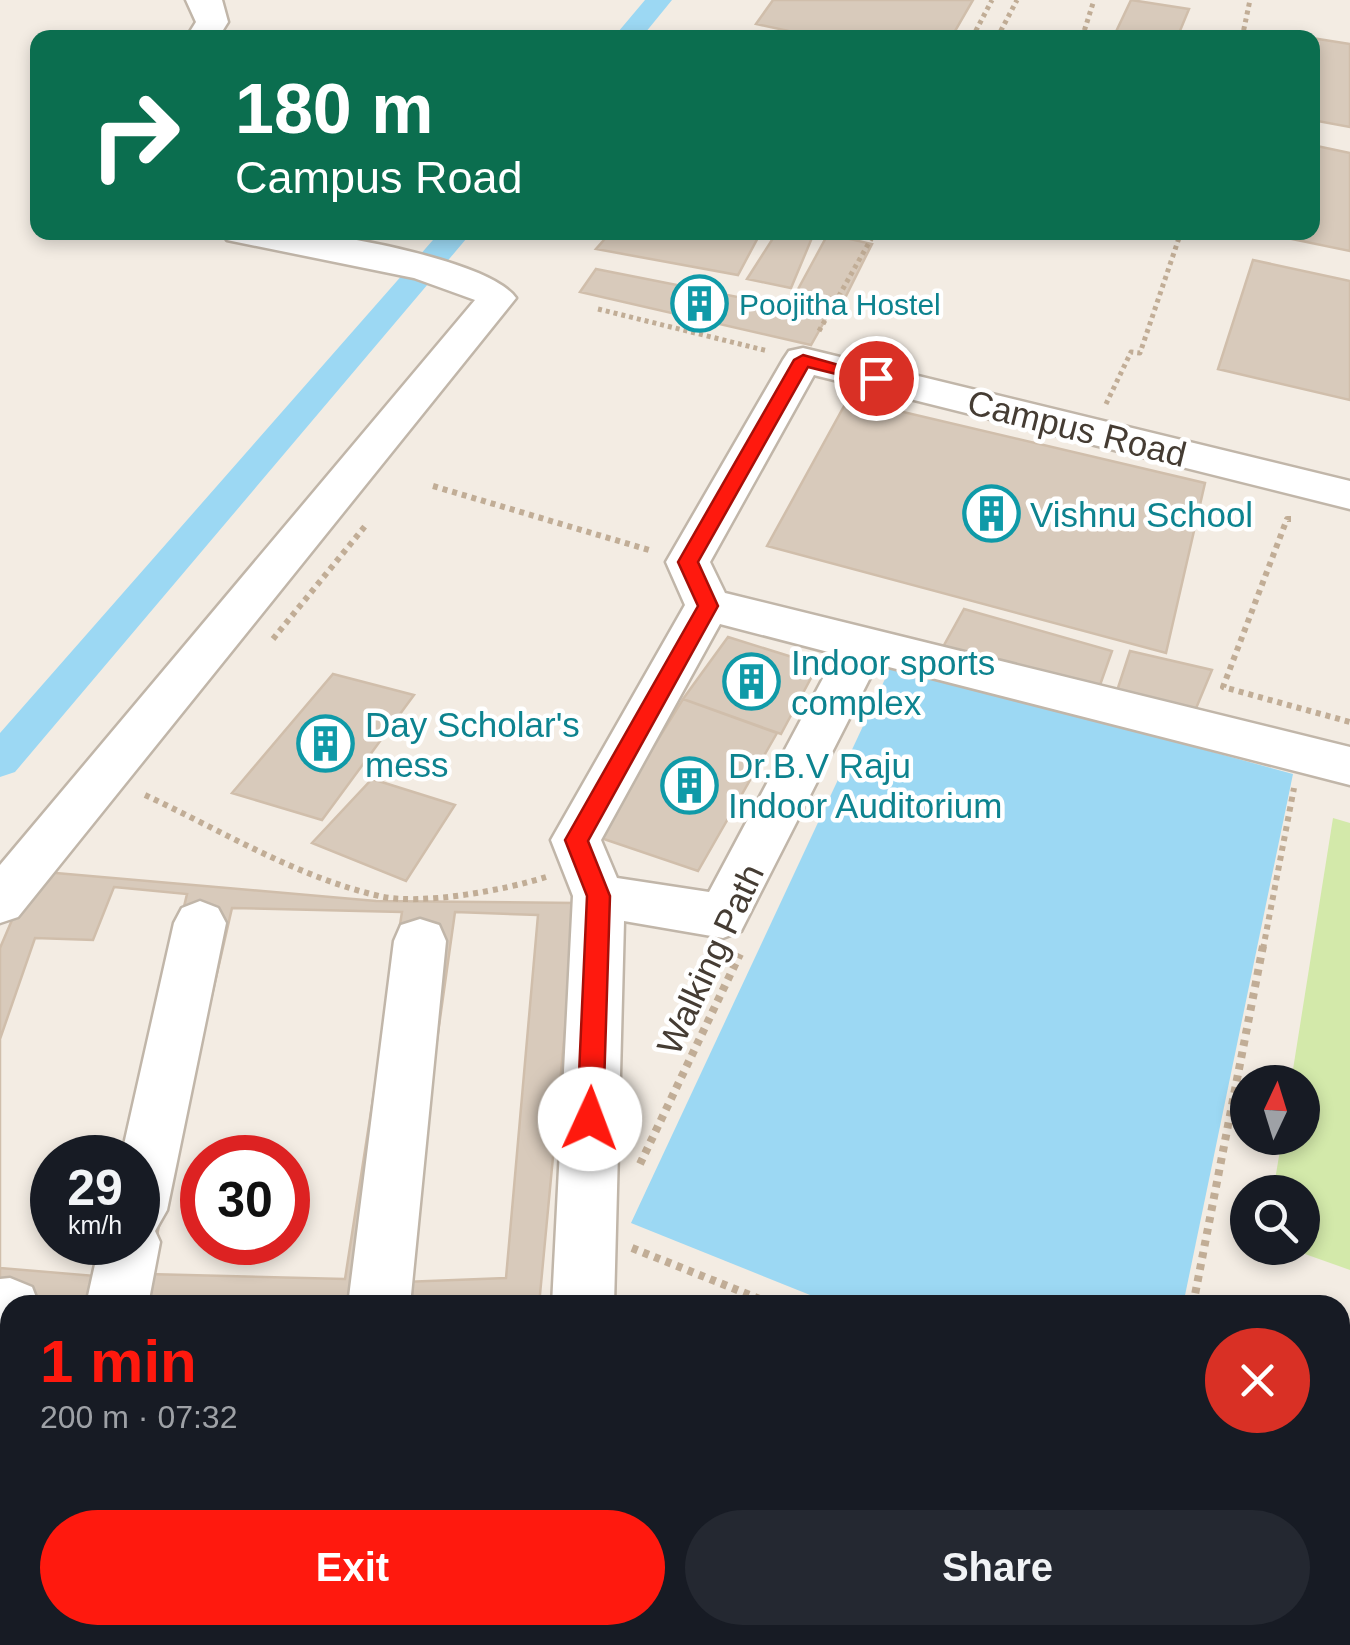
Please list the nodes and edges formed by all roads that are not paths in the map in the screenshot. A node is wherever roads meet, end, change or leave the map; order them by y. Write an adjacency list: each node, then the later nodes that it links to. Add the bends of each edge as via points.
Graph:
1 (202, 0): 2 (street, via 212,22)
2 (207, 30)
3 (280, 240): 9 (street, via 484,285 497,298)
4 (1350, 495): 5 (street, Campus Road, via 807,353 688,562)
5 (708, 606): 6 (street); 8 (street, via 576,840)
6 (864, 644): 7 (street); 8 (street, via 723,916)
7 (1350, 766)
8 (592, 881): 16 (street)
9 (0, 902)
10 (200, 923): 12 (street)
11 (420, 941): 15 (street)
12 (154, 1135)
13 (125, 1265): 14 (street)
14 (119, 1295)
15 (379, 1295)
16 (583, 1295)

